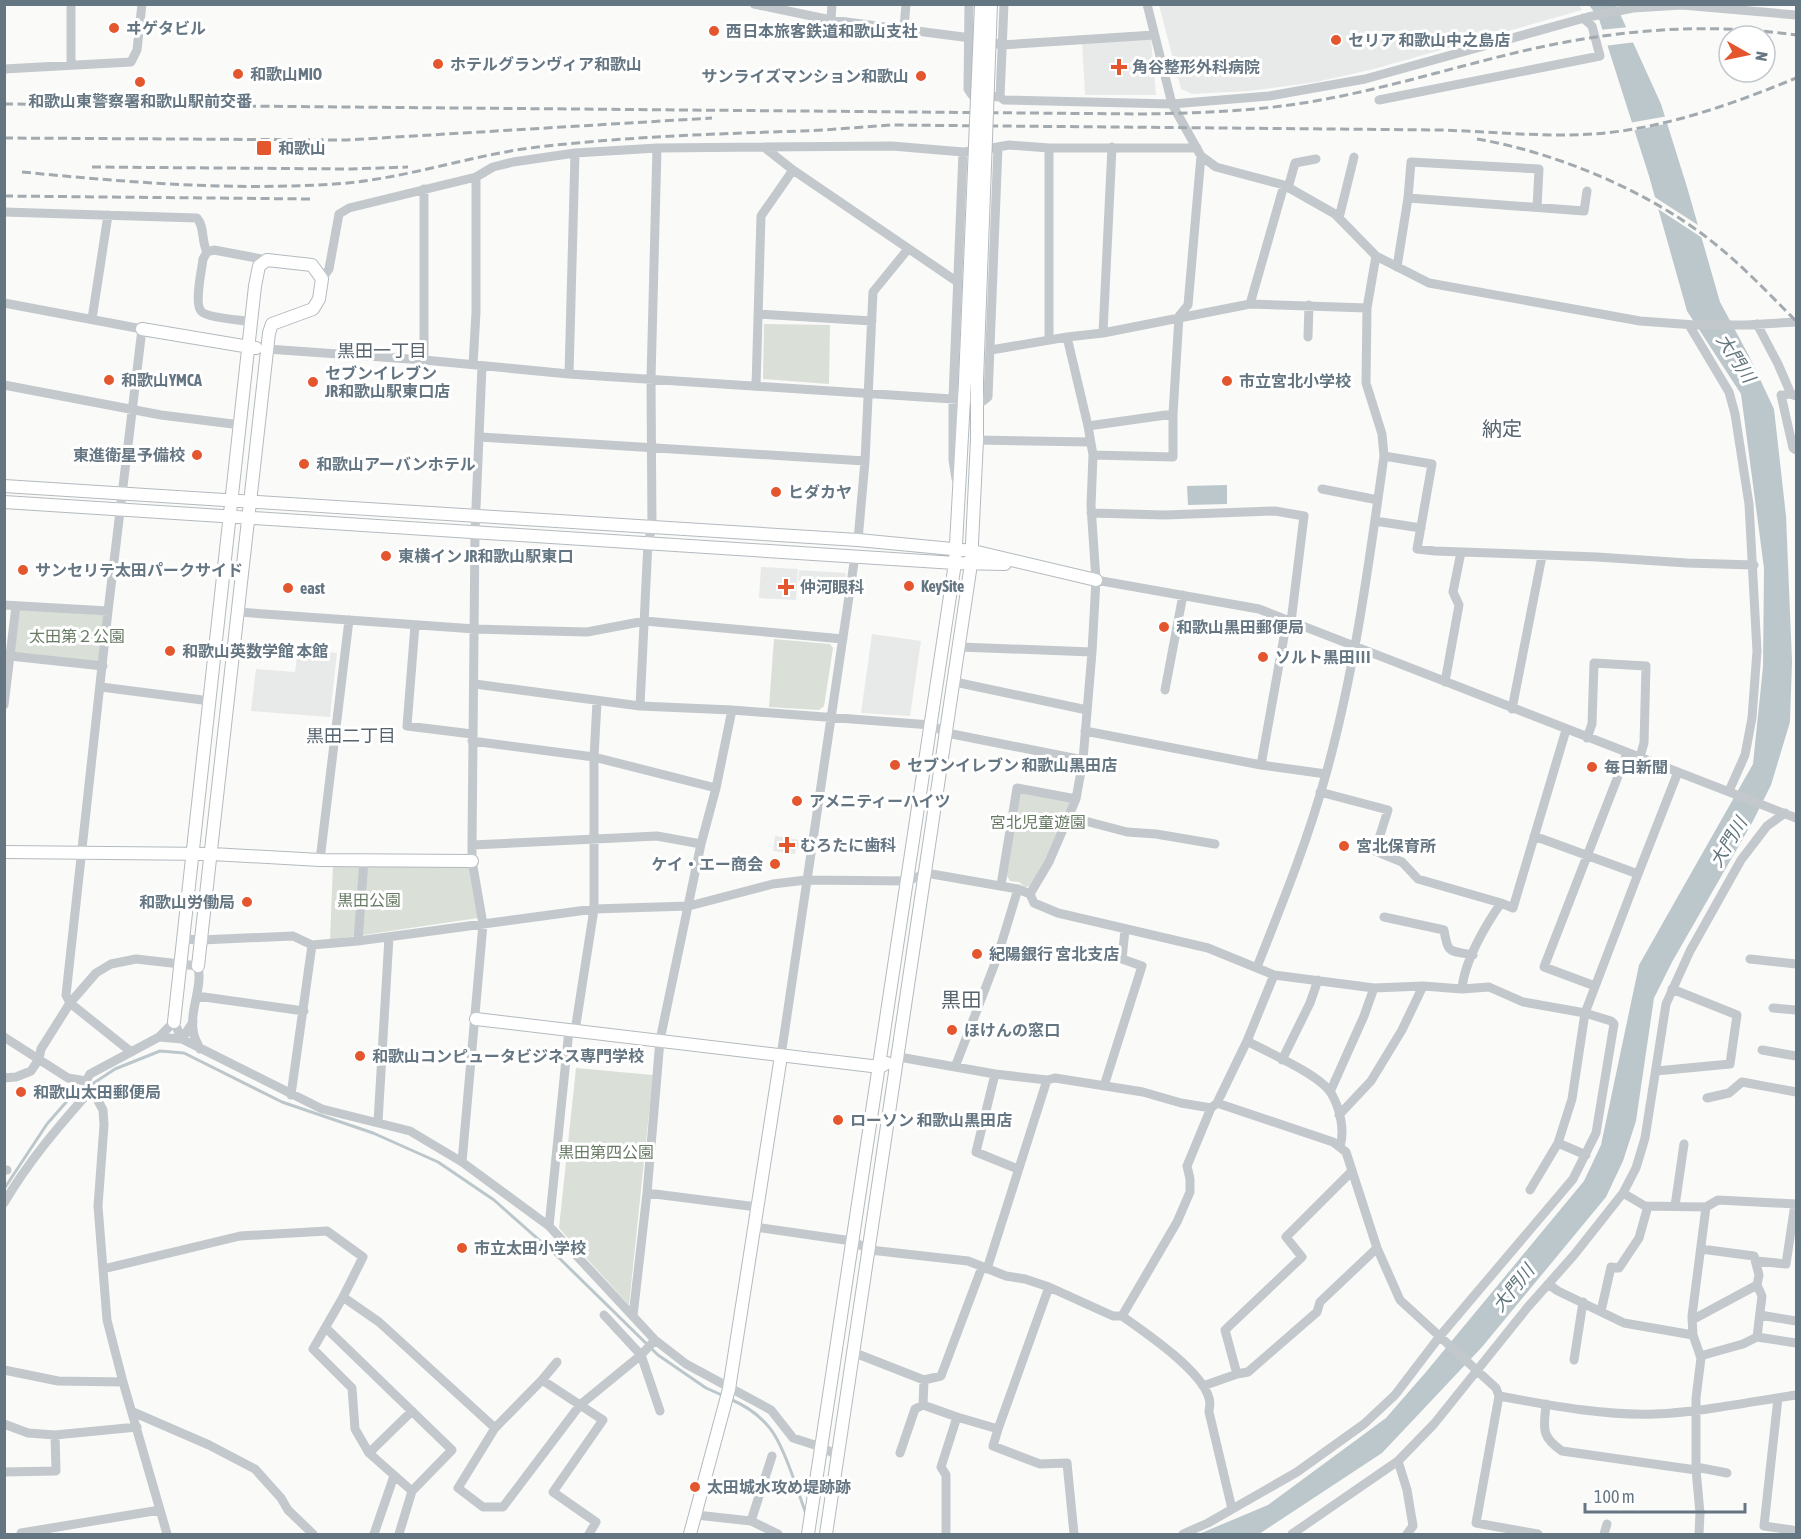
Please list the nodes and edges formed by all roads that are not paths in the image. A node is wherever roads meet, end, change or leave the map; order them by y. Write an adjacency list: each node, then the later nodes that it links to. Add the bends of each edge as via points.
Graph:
1 (71, 4): 20 (street)
2 (142, 4): 20 (street, via 137,50 131,62)
3 (754, 4): 15 (street)
4 (832, 4): 15 (street)
5 (906, 4): 16 (street)
6 (969, 4): 18 (street)
7 (981, 4): 76 (street, bridge)
8 (992, 4): 76 (street, bridge)
9 (1004, 4): 19 (street)
10 (1147, 4): 17 (street)
11 (1682, 5): 12 (street); 14 (street, via 1633,8)
12 (1778, 9): 13 (street)
13 (1797, 15)
14 (1586, 17): 23 (street, via 1600,56); 24 (street, via 1355,81 1269,96)
15 (831, 20): 16 (street)
16 (904, 28): 18 (street)
17 (1154, 35): 19 (street); 24 (street)
18 (967, 37): 19 (street); 22 (street, via 968,89 972,95)
19 (1002, 45): 22 (street)
20 (71, 64): 21 (street)
21 (4, 69)
22 (1000, 97): 24 (street)
23 (1379, 100)
24 (1172, 104): 31 (street)
25 (657, 147): 26 (street); 32 (street); 75 (street)
26 (764, 147): 30 (street, via 892,146); 35 (street)
27 (998, 147): 29 (street); 30 (street); 71 (street)
28 (1112, 147): 29 (street); 31 (street); 65 (street)
29 (1048, 148): 68 (street)
30 (963, 152): 51 (street)
31 (1199, 152): 37 (street, via 1216,167); 57 (street, via 1188,304)
32 (575, 153): 36 (street, via 493,167); 74 (street)
33 (1316, 159): 37 (street, via 1295,163)
34 (1356, 160): 44 (street)
35 (793, 170): 45 (street); 56 (street, via 762,216)
36 (476, 177): 38 (street); 73 (street)
37 (1286, 187): 44 (street); 53 (street)
38 (424, 189): 50 (street, via 339,214 329,269); 72 (street)
39 (1587, 191): 41 (street, via 1584,211)
40 (1408, 198): 41 (street); 41 (street, via 1411,162 1539,169); 49 (street)
41 (1537, 207)
42 (4, 212): 43 (street)
43 (108, 216): 46 (street, via 197,218); 58 (street)
44 (1339, 218): 47 (street)
45 (908, 249): 51 (street); 59 (street, via 873,292)
46 (207, 252): 48 (street); 60 (street, via 198,303 201,311)
47 (1376, 256): 49 (street); 55 (street)
48 (267, 260): 50 (street, via 312,265); 60 (street, via 259,266)
49 (1397, 267): 62 (street, via 1429,283 1640,321)
50 (322, 279): 70 (street, via 313,309 272,324)
51 (959, 284): 81 (street)
52 (4, 303): 58 (street)
53 (1250, 304): 54 (street); 57 (street)
54 (1309, 305): 55 (street); 67 (street)
55 (1367, 308): 92 (street, via 1366,383 1382,434)
56 (758, 314): 59 (street); 78 (street)
57 (1179, 316): 65 (street); 83 (street)
58 (92, 319): 64 (street)
59 (872, 321): 79 (street)
60 (252, 322): 69 (street)
61 (1797, 322): 63 (street)
62 (1692, 325): 63 (street); 118 (street, via 1732,403 1749,504)
63 (1752, 325): 80 (street)
64 (142, 329): 69 (street); 82 (street)
65 (1103, 333): 66 (street)
66 (1067, 337): 68 (street); 85 (street)
67 (1308, 337)
68 (1049, 340): 71 (street)
69 (249, 348): 70 (street); 84 (street)
70 (267, 349): 72 (street); 100 (street)
71 (991, 350): 81 (street, via 988,397 983,401)
72 (424, 360): 73 (street)
73 (478, 365): 74 (street); 86 (street)
74 (569, 374): 75 (street)
75 (651, 379): 78 (street); 89 (street)
76 (971, 381): 81 (street)
77 (4, 385): 82 (street)
78 (756, 386): 79 (street)
79 (867, 393): 81 (street); 93 (street)
80 (1794, 395): 90 (street, via 1781,395 1793,448)
81 (965, 400): 87 (street); 112 (street)
82 (131, 408): 84 (street); 96 (street)
83 (1173, 414): 85 (street); 91 (street, via 1173,457)
84 (241, 425): 98 (street)
85 (1088, 426): 88 (street)
86 (480, 437): 89 (street); 104 (street)
87 (977, 440): 88 (street); 116 (street)
88 (1089, 442): 91 (street)
89 (653, 449): 93 (street); 107 (street)
90 (1797, 450)
91 (1093, 455): 102 (street)
92 (1384, 456): 97 (street); 108 (street, via 1432,464)
93 (865, 461): 110 (street)
94 (4, 486): 96 (street)
95 (1323, 489): 97 (street)
96 (123, 494): 98 (street); 101 (street)
97 (1378, 500): 106 (street)
98 (232, 501): 100 (street); 103 (street)
99 (4, 502): 101 (street)
100 (251, 503): 104 (street); 105 (street)
101 (120, 510): 103 (street); 123 (street)
102 (1091, 513): 119 (street); 127 (street, via 1275,511 1304,516)
103 (231, 516): 105 (street); 141 (street)
104 (475, 516): 107 (street); 109 (street)
105 (249, 518): 109 (street); 124 (street)
106 (1375, 521): 108 (street); 132 (street)
107 (652, 528): 110 (street); 111 (street)
108 (1421, 528): 113 (street, via 1417,549)
109 (475, 531): 111 (street); 129 (street)
110 (858, 540): 112 (street)
111 (648, 542): 114 (street); 126 (street)
112 (956, 548): 116 (street); 117 (street)
113 (1461, 552): 115 (street); 137 (street, via 1453,592 1459,605)
114 (855, 556): 117 (street); 130 (street)
115 (1542, 556): 118 (street); 145 (street)
116 (972, 557): 117 (street); 119 (street); 131 (street)
117 (955, 563): 149 (street)
118 (1754, 565): 163 (street, via 1756,651 1752,718 1745,755)
119 (1096, 580): 120 (street); 134 (street)
120 (1183, 595): 127 (street, via 1259,609); 140 (street)
121 (4, 605): 122 (street)
122 (16, 606): 123 (street); 133 (street)
123 (108, 611): 135 (street)
124 (238, 612): 125 (street); 177 (street)
125 (349, 620): 128 (street); 179 (street)
126 (645, 621): 129 (street, via 587,633); 130 (street); 144 (street)
127 (1289, 621): 132 (street); 159 (street)
128 (415, 625): 129 (street); 153 (street, via 407,726)
129 (475, 629): 138 (street)
130 (843, 639): 148 (street)
131 (960, 647): 134 (street); 136 (street)
132 (1356, 647): 137 (street); 161 (street)
133 (9, 652): 135 (street); 143 (street)
134 (1092, 652): 147 (street)
135 (103, 666): 139 (street)
136 (955, 682): 147 (street); 152 (street)
137 (1445, 682): 145 (street)
138 (475, 684): 142 (street); 153 (street)
139 (100, 687): 141 (street); 175 (street)
140 (1165, 690)
141 (210, 701): 176 (street)
142 (597, 702): 144 (street); 157 (street)
143 (4, 705)
144 (640, 706): 146 (street)
145 (1512, 709): 150 (street)
146 (732, 710): 148 (street); 162 (street)
147 (1087, 710): 151 (street)
148 (831, 717): 149 (street); 184 (street)
149 (931, 725): 152 (street); 185 (street)
150 (1566, 730): 154 (street); 169 (street)
151 (1085, 731): 158 (street); 159 (street)
152 (947, 732): 158 (street); 182 (street)
153 (472, 737): 157 (street); 173 (street)
154 (1587, 738): 155 (street); 156 (street, via 1592,724 1594,663 1646,666 1644,743)
155 (1627, 753): 156 (street); 178 (street)
156 (1640, 757): 160 (street)
157 (594, 758): 162 (street); 170 (street)
158 (1083, 760): 165 (street)
159 (1261, 765): 161 (street)
160 (1678, 772): 163 (street); 183 (street)
161 (1326, 774): 164 (street)
162 (716, 788): 171 (street)
163 (1731, 791): 166 (street)
164 (1320, 792): 189 (street, via 1388,810 1375,851 1402,862 1418,879); 205 (street)
165 (1076, 800): 167 (street); 186 (street, via 1017,788)
166 (1782, 812): 168 (street); 212 (street, via 1741,860)
167 (1070, 817): 172 (street, via 1127,832); 188 (street)
168 (1797, 818)
169 (1534, 836): 178 (street); 189 (street, via 1513,908)
170 (593, 840): 171 (street, via 657,836); 173 (street); 191 (street)
171 (701, 844): 190 (street)
172 (1215, 844)
173 (472, 845): 181 (street)
174 (4, 852): 175 (street)
175 (81, 854): 176 (street); 214 (street, via 66,994)
176 (193, 854): 177 (street); 196 (street)
177 (212, 854): 179 (street); 197 (street)
178 (1587, 856): 183 (street); 209 (street, via 1544,967)
179 (320, 860): 180 (street)
180 (364, 860): 181 (street); 198 (street)
181 (472, 861): 193 (street)
182 (926, 873): 185 (street); 186 (street); 233 (street)
183 (1638, 874): 209 (street)
184 (806, 880): 185 (street); 190 (street, via 773,884); 231 (street)
185 (908, 881): 236 (street)
186 (1001, 885): 187 (street)
187 (1018, 890): 188 (street); 237 (street, via 997,958)
188 (1030, 894): 194 (street, via 1034,903 1058,913)
189 (1501, 903): 200 (street)
190 (689, 906): 191 (street); 226 (street)
191 (594, 909): 193 (street); 222 (street)
192 (1384, 916): 200 (street, via 1444,930 1450,950)
193 (483, 924): 195 (street); 219 (street)
194 (1125, 930): 205 (street, via 1208,948); 243 (street, via 1122,959 1143,966)
195 (389, 937): 198 (street); 251 (street)
196 (182, 939): 197 (street); 202 (street)
197 (201, 940): 199 (street, via 293,936); 204 (street)
198 (358, 941): 199 (street)
199 (312, 945): 216 (street)
200 (1473, 956): 211 (street)
201 (1750, 959): 203 (street)
202 (179, 964): 204 (street); 214 (street, via 136,959 111,964 96,973); 220 (street)
203 (1797, 964)
204 (198, 966): 213 (street)
205 (1257, 968): 206 (street)
206 (1274, 975): 207 (street); 227 (street)
207 (1318, 980): 210 (street); 235 (street)
208 (1423, 986): 210 (street); 211 (street); 250 (street, via 1371,1081)
209 (1595, 986): 218 (street)
210 (1374, 988): 245 (street)
211 (1462, 989): 218 (street, via 1489,987 1523,1002)
212 (1672, 989): 238 (street, via 1666,1004); 238 (street, via 1737,1015 1730,1064)
213 (198, 996): 216 (street); 221 (street)
214 (70, 1003): 230 (street); 234 (street, via 41,1049)
215 (1773, 1008): 217 (street)
216 (304, 1011): 247 (street)
217 (1797, 1011)
218 (1585, 1013): 252 (street, via 1572,1099); 255 (street, via 1614,1023 1596,1132)
219 (476, 1019): 222 (street); 256 (street)
220 (174, 1022): 224 (street); 225 (street)
221 (193, 1022): 225 (street); 228 (street)
222 (572, 1030): 226 (street); 268 (street)
223 (4, 1037): 234 (street)
224 (159, 1037): 225 (street); 230 (street)
225 (182, 1039): 228 (street)
226 (660, 1040): 231 (street); 260 (street)
227 (1247, 1041): 235 (street); 249 (street)
228 (200, 1049): 247 (street)
229 (1762, 1050): 232 (street)
230 (130, 1051): 242 (street, via 90,1074)
231 (781, 1056): 236 (street); 266 (street)
232 (1797, 1056)
233 (899, 1057): 236 (street); 237 (street); 273 (street)
234 (39, 1059): 240 (street, via 31,1071); 242 (street, via 68,1078)
235 (1282, 1060): 245 (street)
236 (880, 1067): 270 (street)
237 (955, 1067): 239 (street)
238 (1656, 1071): 261 (street, via 1646,1138)
239 (995, 1074): 241 (street); 257 (street, via 976,1152)
240 (4, 1078)
241 (1047, 1080): 243 (street); 257 (street)
242 (86, 1081): 244 (street)
243 (1104, 1086): 249 (street)
244 (89, 1092): 262 (street, via 26,1168); 276 (street, via 103,1110 105,1125 98,1206)
245 (1330, 1092): 250 (street)
246 (1797, 1092): 248 (street, via 1742,1082 1729,1093)
247 (291, 1095): 251 (street, via 322,1109)
248 (1707, 1098)
249 (1214, 1106): 254 (street); 286 (street, via 1186,1166 1190,1192 1177,1222)
250 (1339, 1115): 254 (street, via 1343,1136)
251 (378, 1122): 256 (street, via 410,1131)
252 (1558, 1143): 255 (street); 259 (street)
253 (1684, 1144): 265 (street)
254 (1340, 1147): 258 (street, via 1346,1152)
255 (1586, 1155): 292 (street, via 1573,1179)
256 (462, 1162): 268 (street)
257 (1018, 1169): 275 (street)
258 (1352, 1171): 271 (street); 302 (street, via 1286,1237 1302,1257 1225,1330)
259 (1530, 1190)
260 (647, 1193): 266 (street); 285 (street)
261 (1623, 1193): 264 (street); 277 (street)
262 (4, 1203)
263 (1796, 1204): 267 (street, via 1718,1200); 274 (street, via 1786,1264)
264 (1648, 1206): 265 (street); 282 (street, via 1639,1238 1619,1268 1611,1267)
265 (1675, 1206): 267 (street)
266 (757, 1207): 269 (street)
267 (1706, 1207): 272 (street)
268 (549, 1226): 285 (street)
269 (755, 1227): 270 (street); 307 (street)
270 (852, 1241): 273 (street); 324 (street)
271 (1377, 1248): 292 (street, via 1400,1300); 302 (street, via 1320,1302 1317,1312 1248,1372)
272 (1701, 1248): 274 (street, via 1754,1256); 287 (street)
273 (870, 1250): 275 (street, via 968,1261); 295 (street)
274 (1756, 1261): 278 (street)
275 (985, 1268): 279 (street); 304 (street, via 941,1376)
276 (103, 1269): 280 (street, via 240,1236 327,1231 363,1257); 305 (street, via 107,1320)
277 (1548, 1284): 281 (street); 300 (street)
278 (1757, 1285): 284 (street, via 1762,1296); 287 (street)
279 (1049, 1287): 286 (street, via 1113,1316); 322 (street)
280 (343, 1298): 289 (street); 321 (street, via 379,1322)
281 (1583, 1302): 282 (street); 298 (street)
282 (1601, 1311): 290 (street, via 1624,1323)
283 (604, 1315): 296 (street)
284 (1760, 1315): 288 (street); 291 (street)
285 (633, 1316): 293 (street)
286 (1122, 1316): 306 (street, via 1194,1373)
287 (1692, 1320): 290 (street)
288 (1797, 1321)
289 (326, 1328): 314 (street); 325 (street, via 313,1349 352,1388 355,1430)
290 (1693, 1335): 297 (street)
291 (1757, 1337): 294 (street); 297 (street)
292 (1442, 1338): 300 (street); 335 (street, via 1395,1395 1364,1424 1297,1472)
293 (655, 1340): 296 (street); 307 (street)
294 (1797, 1343)
295 (855, 1353): 304 (street); 328 (street)
296 (641, 1355): 312 (street); 315 (street)
297 (1700, 1356): 316 (street)
298 (1574, 1360)
299 (557, 1362): 303 (street)
300 (1475, 1369): 309 (street, via 1496,1388); 329 (street, via 1434,1424)
301 (4, 1370): 305 (street, via 58,1381)
302 (1237, 1374): 306 (street)
303 (542, 1380): 312 (street); 321 (street)
304 (924, 1380): 313 (street)
305 (123, 1382): 317 (street)
306 (1203, 1386): 335 (street, via 1210,1400 1209,1412)
307 (729, 1389): 324 (street, via 771,1410 793,1438); 337 (street)
308 (1797, 1395): 310 (street)
309 (1499, 1396): 311 (street); 339 (street)
310 (1778, 1398): 316 (street); 341 (street, via 1764,1526)
311 (1546, 1404): 316 (street, via 1652,1414); 330 (street, via 1544,1429 1550,1443 1562,1451)
312 (580, 1405): 321 (street, via 503,1507 483,1507 458,1488); 347 (street, via 603,1420 553,1492 597,1522)
313 (923, 1405): 318 (street); 326 (street, via 915,1409)
314 (412, 1411): 325 (street); 334 (street, via 452,1450)
315 (660, 1411)
316 (1696, 1411): 330 (street)
317 (133, 1412): 320 (street); 344 (street, via 255,1469)
318 (957, 1417): 322 (street); 352 (street, via 940,1467 946,1475)
319 (4, 1424): 323 (street, via 28,1433)
320 (137, 1427): 323 (street); 336 (street)
321 (495, 1428)
322 (998, 1429): 353 (street, via 993,1446 1040,1464 1067,1463)
323 (55, 1435): 331 (street, via 56,1471)
324 (821, 1447): 328 (street); 350 (street)
325 (369, 1453): 333 (street)
326 (900, 1453)
327 (772, 1456): 338 (street)
328 (838, 1456): 351 (street)
329 (1398, 1461): 355 (street); 356 (street, via 1413,1526)
330 (1696, 1468): 332 (street); 360 (street)
331 (4, 1472)
332 (1727, 1473)
333 (394, 1476): 334 (street); 345 (street)
334 (412, 1491): 346 (street)
335 (1232, 1509): 354 (street)
336 (160, 1510): 342 (street); 343 (street)
337 (696, 1515): 338 (street); 348 (street)
338 (751, 1521): 349 (street)
339 (1476, 1523): 357 (street); 358 (street)
340 (1607, 1524): 359 (street)
341 (1792, 1530)
342 (21, 1533)
343 (167, 1534)
344 (313, 1534)
345 (374, 1534)
346 (399, 1534)
347 (589, 1534)
348 (690, 1534)
349 (778, 1534)
350 (808, 1534)
351 (826, 1534)
352 (946, 1534)
353 (1074, 1534)
354 (1183, 1534)
355 (1292, 1534)
356 (1407, 1534)
357 (1473, 1534)
358 (1541, 1534)
359 (1604, 1534)
360 (1699, 1534)

